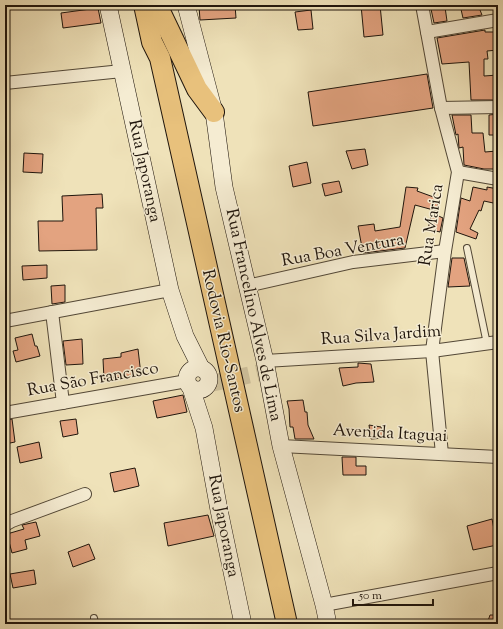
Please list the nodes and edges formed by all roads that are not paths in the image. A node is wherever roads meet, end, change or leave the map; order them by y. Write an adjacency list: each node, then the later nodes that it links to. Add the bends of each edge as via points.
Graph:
1 (108, 5): 10 (main road, Rua Japoranga)
2 (144, 5): 9 (highway, Rodovia Rio-Santos, via 152,42)
3 (152, 5): 9 (highway, Rodovia Rio-Santos, via 162,43)
4 (157, 5): 14 (highway, via 197,89)
5 (186, 5): 14 (main road, Rua Francelino Alves de Lima)
6 (422, 5): 8 (street, Rua Marica)
7 (498, 20): 8 (street)
8 (427, 32): 13 (street, Rua Marica)
9 (160, 58): 37 (highway, Rodovia Rio-Santos)
10 (122, 71): 11 (street); 20 (main road, Rua Japoranga)
11 (5, 83)
12 (498, 107): 13 (street)
13 (441, 108): 15 (street, Rua Marica)
14 (214, 112): 19 (main road, Rua Francelino Alves de Lima, via 224,186)
15 (458, 172): 16 (street); 18 (street, Rua Marica)
16 (498, 179)
17 (467, 248): 23 (lane)
18 (445, 252): 19 (street, Rua Boa Ventura, via 353,262); 24 (street, Rua Marica)
19 (247, 286): 25 (main road, Rua Francelino Alves de Lima)
20 (170, 290): 21 (street); 26 (main road, Rua Japoranga, via 185,336)
21 (52, 312): 22 (street); 27 (street)
22 (5, 321)
23 (493, 343): 24 (street, Rua Silva Jardim)
24 (432, 351): 25 (street, Rua Silva Jardim); 30 (street, Rua Marica)
25 (265, 361): 29 (main road, Rua Francelino Alves de Lima)
26 (194, 380): 27 (street, Rua São Francisco); 36 (main road, Rua Japoranga)
27 (63, 403): 28 (street, Rua São Francisco)
28 (5, 413)
29 (281, 446): 30 (street, Avenida Itaguai); 35 (main road, Rua Francelino Alves de Lima)
30 (442, 454): 31 (street, Avenida Itaguai)
31 (498, 457)
32 (85, 494): 33 (street)
33 (5, 525)
34 (498, 573): 35 (street)
35 (324, 605): 38 (main road, Rua Francelino Alves de Lima)
36 (243, 624)
37 (288, 624)
38 (328, 624)

